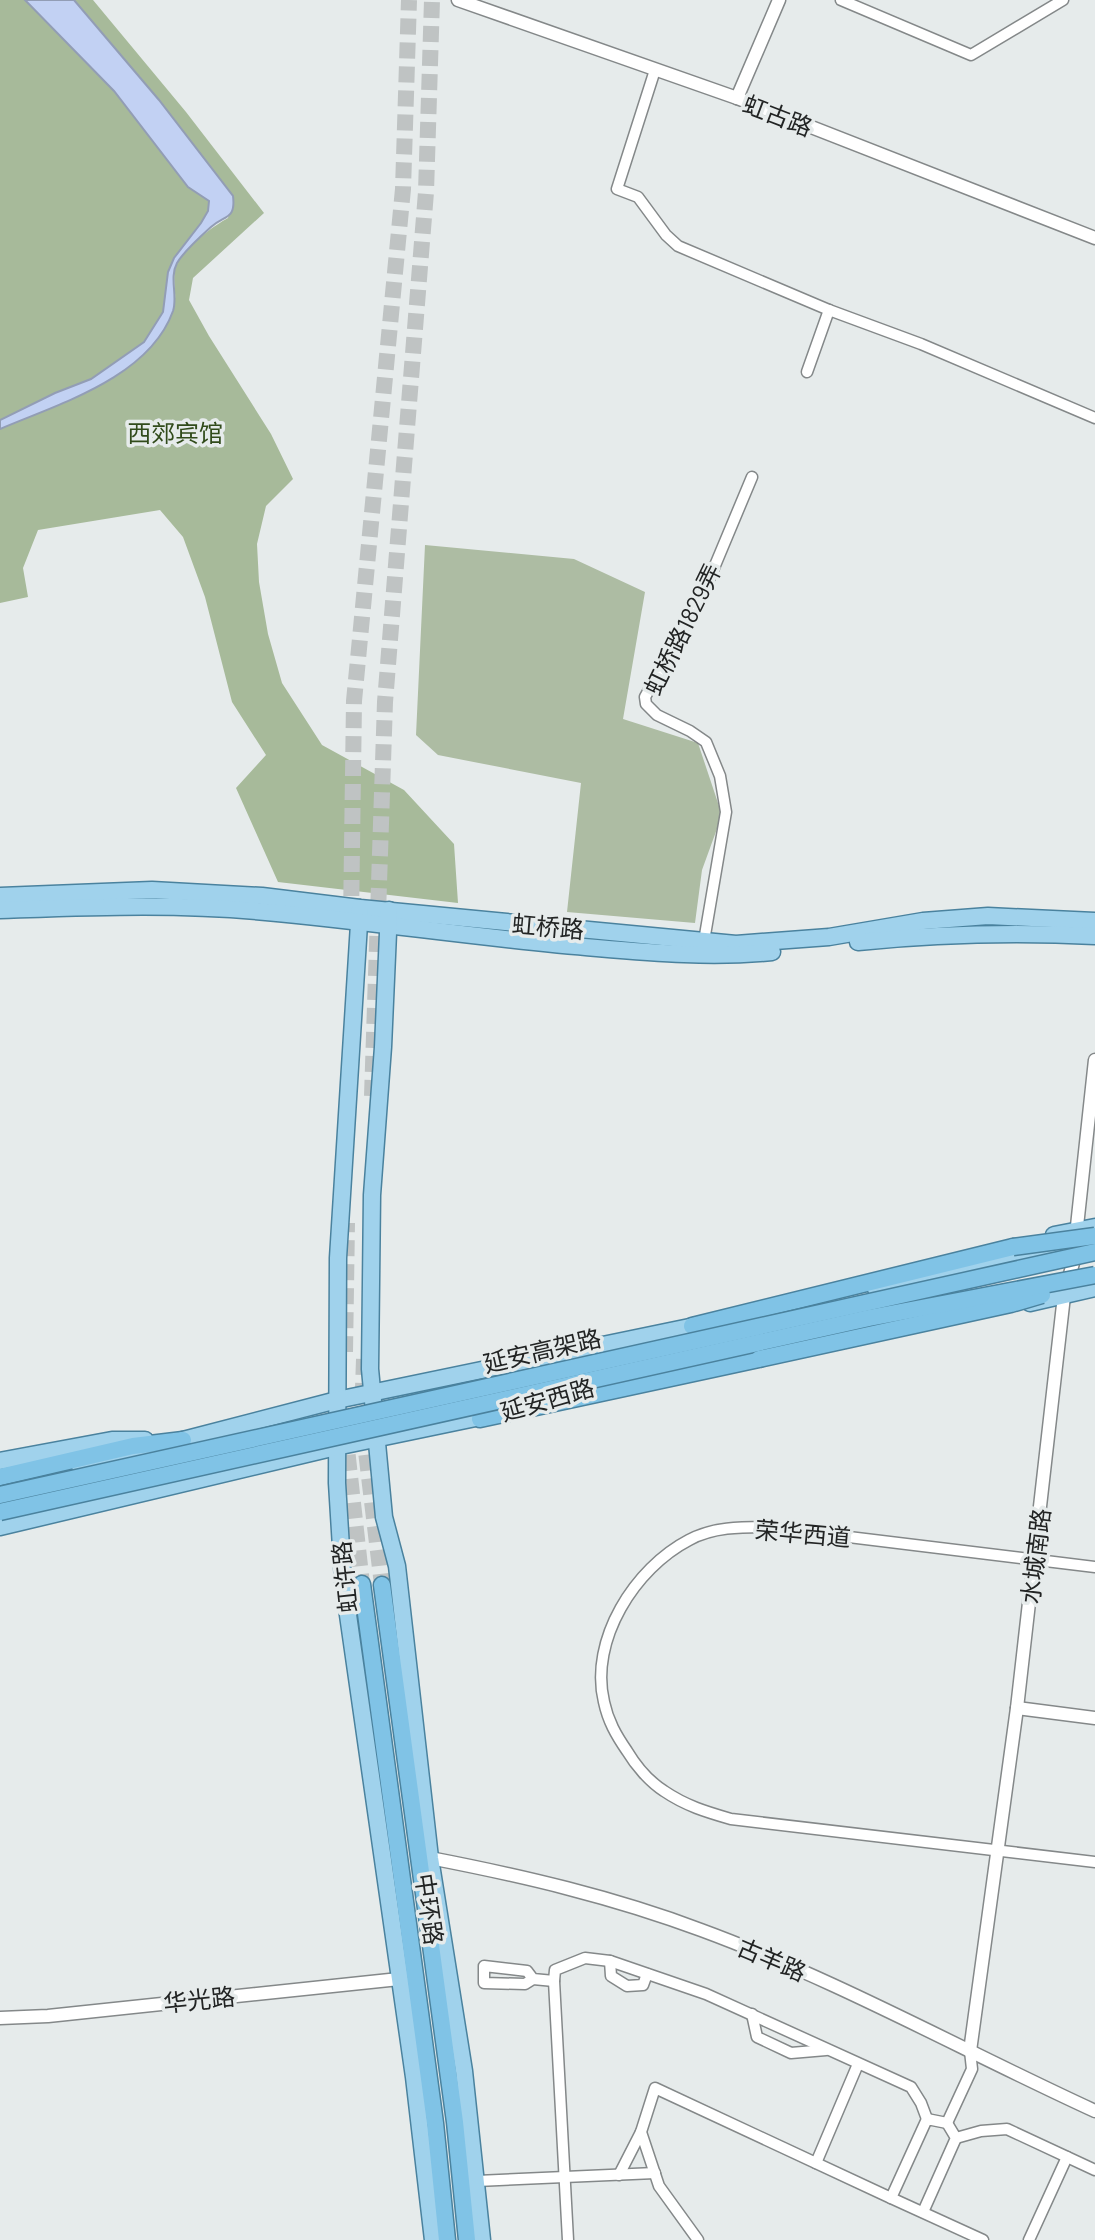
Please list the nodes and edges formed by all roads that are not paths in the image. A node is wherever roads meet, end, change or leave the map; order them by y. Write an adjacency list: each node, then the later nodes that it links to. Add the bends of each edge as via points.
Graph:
1 (458, 0): 5 (street, 虹古路)
2 (779, 0): 6 (street)
3 (841, 0): 4 (street, via 971,55)
4 (1063, 0)
5 (655, 70): 6 (street, 虹古路); 8 (street, via 617,189 638,197 678,246)
6 (737, 98): 7 (street, 虹古路)
7 (1095, 238)
8 (829, 310): 9 (street); 10 (street)
9 (807, 372)
10 (1095, 418)
11 (752, 477): 18 (street, 虹桥路1829弄, via 706,587 645,697 657,715 706,742 720,776 726,812)
12 (0, 896): 14 (main road, 虹桥路, via 152,890 262,896)
13 (0, 910): 14 (main road, 虹桥路, via 159,905)
14 (360, 915): 15 (main road, 虹桥路); 30 (main road, 虹许路, via 338,1258)
15 (388, 918): 17 (main road, 虹桥路, via 547,944 667,954 742,955 932,934); 18 (main road, 虹桥路); 29 (main road, 虹许路, via 372,1195)
16 (1095, 921): 18 (main road, 虹桥路, via 988,916 829,937 736,944)
17 (1095, 936)
18 (704, 941)
19 (1095, 1060): 21 (street, 水城南路)
20 (1095, 1227): 21 (main road)
21 (1076, 1238): 22 (main road, 延安西路); 25 (street, 水城南路); 28 (main road, 延安西路, via 770,1314)
22 (1095, 1238): 28 (highway, bridge, via 1013,1247)
23 (1095, 1252): 38 (highway, 延安高架路, bridge)
24 (1095, 1276): 25 (main road, 延安西路); 31 (highway, bridge, via 1011,1304); 39 (highway, 延安高架路, bridge, via 869,1318)
25 (1071, 1278): 27 (street, 水城南路); 31 (main road, 延安西路, via 538,1398)
26 (1095, 1288): 27 (main road)
27 (1064, 1296): 31 (main road, via 893,1331 732,1372 540,1412); 41 (street, 水城南路)
28 (692, 1326): 29 (main road, 延安西路)
29 (372, 1393): 30 (main road, 延安西路); 33 (main road, 虹许路)
30 (337, 1400): 32 (main road, 延安西路); 34 (main road, 虹许路)
31 (480, 1419): 33 (main road, 延安西路)
32 (183, 1440): 35 (main road, via 112,1440); 36 (highway, via 133,1446); 37 (main road, 延安西路)
33 (375, 1441): 34 (main road, 延安西路); 48 (main road, 虹许路, via 385,1526 397,1566)
34 (336, 1447): 40 (main road, 延安西路); 53 (main road, 虹许路, via 343,1580)
35 (0, 1461)
36 (0, 1477)
37 (0, 1484)
38 (0, 1495)
39 (0, 1512)
40 (0, 1527)
41 (1034, 1559): 42 (street, 荣华西道); 45 (street, 水城南路); 47 (street, 荣华西道, via 767,1527 728,1528 692,1538 642,1577 610,1629 603,1664 603,1699 612,1729 635,1764 662,1790 695,1809 731,1819)
42 (1095, 1567)
43 (362, 1584): 79 (highway, 中环路)
44 (382, 1585): 80 (highway, 中环路)
45 (1017, 1708): 46 (street); 47 (street, 水城南路)
46 (1095, 1718)
47 (997, 1848): 49 (street, 荣华西道); 62 (street, 水城南路)
48 (430, 1858): 62 (street, 古羊路, via 558,1885 702,1930); 75 (main road, 虹许路)
49 (1095, 1862)
50 (610, 1961): 51 (street); 55 (street, via 585,1958 555,1970); 56 (street, via 611,1976)
51 (632, 1969): 52 (street); 56 (street)
52 (647, 1974): 56 (street, via 643,1985); 57 (street)
53 (399, 1979): 58 (street, 华光路); 78 (main road, 虹许路)
54 (533, 1979): 55 (street)
55 (554, 1981): 74 (street)
56 (627, 1986)
57 (752, 2014): 59 (street); 60 (street, via 757,2037)
58 (0, 2018)
59 (787, 2031): 60 (street); 61 (street)
60 (780, 2048): 61 (street, via 791,2053)
61 (828, 2050): 63 (street)
62 (970, 2051): 64 (street, 古羊路); 66 (street, via 972,2069)
63 (858, 2064): 65 (street, via 911,2087); 70 (street)
64 (1095, 2111)
65 (927, 2119): 66 (street); 76 (street)
66 (947, 2123): 68 (street)
67 (641, 2132): 70 (street, via 655,2088); 72 (street); 73 (street)
68 (956, 2138): 69 (street, via 1007,2129); 77 (street)
69 (1067, 2157): 71 (street); 85 (street)
70 (816, 2163): 76 (street)
71 (1094, 2172)
72 (655, 2173): 73 (street); 83 (street)
73 (619, 2175): 74 (street)
74 (565, 2179): 75 (street); 82 (street)
75 (477, 2181): 81 (main road, 虹许路)
76 (891, 2198): 77 (street)
77 (923, 2212): 84 (street)
78 (433, 2240)
79 (447, 2240)
80 (467, 2240)
81 (482, 2240)
82 (568, 2240)
83 (698, 2240)
84 (983, 2240)
85 (1029, 2240)

